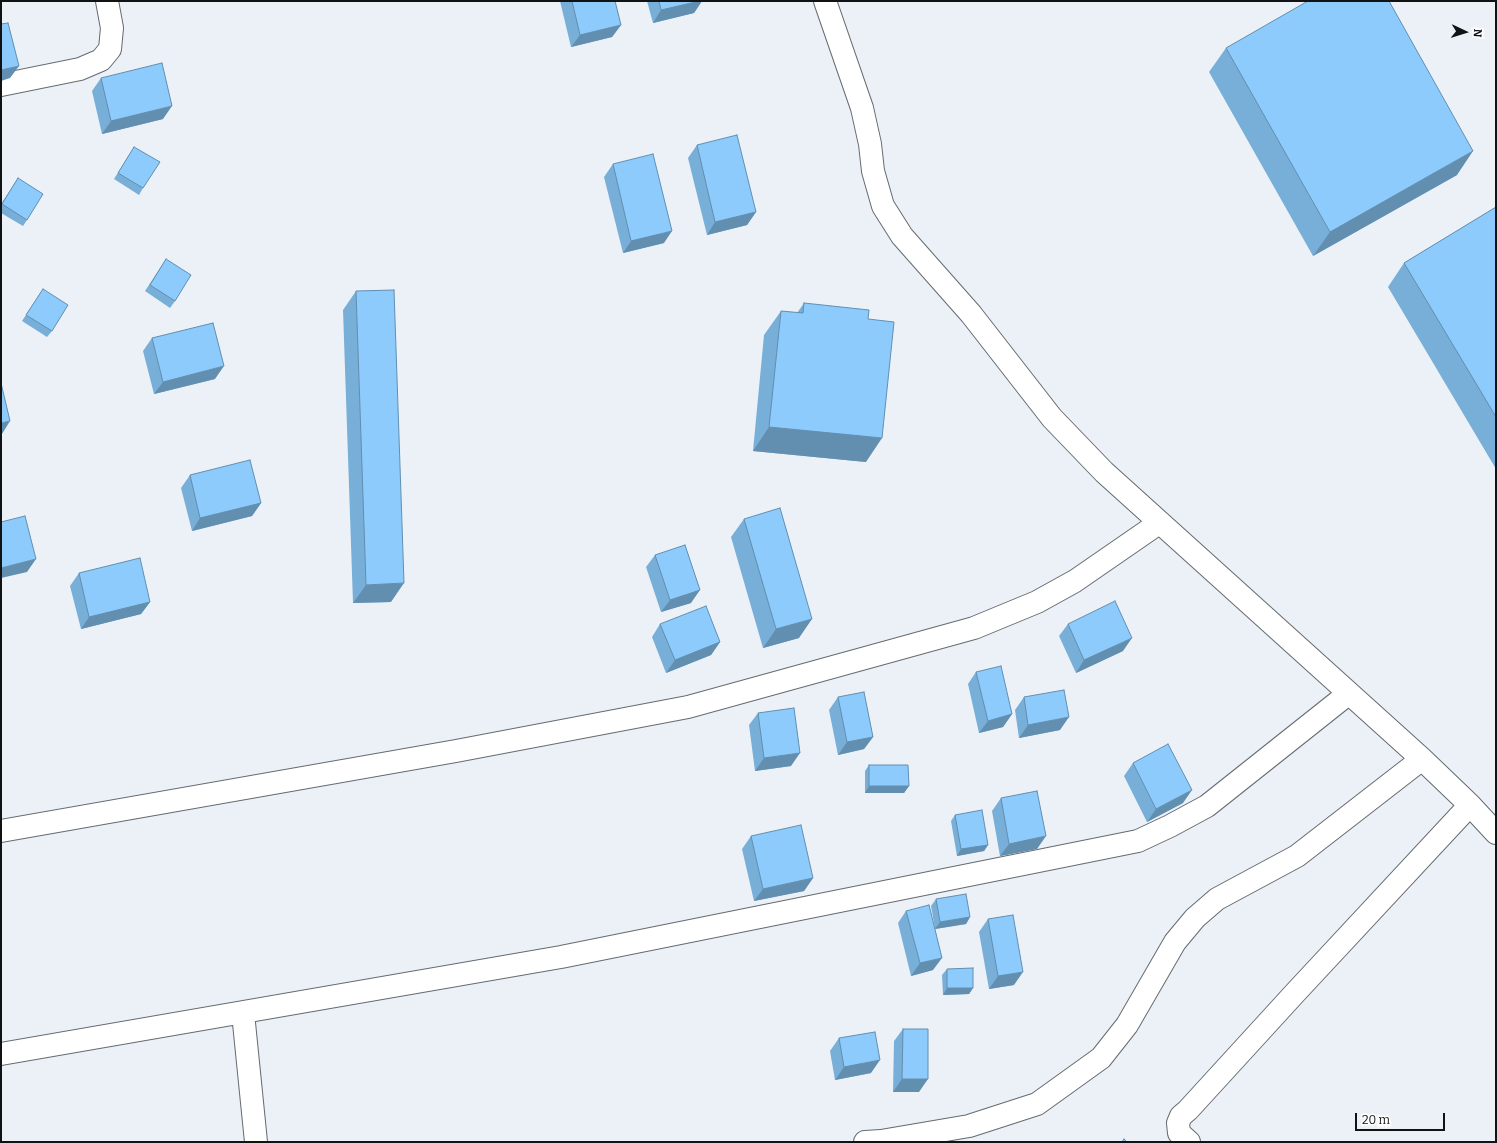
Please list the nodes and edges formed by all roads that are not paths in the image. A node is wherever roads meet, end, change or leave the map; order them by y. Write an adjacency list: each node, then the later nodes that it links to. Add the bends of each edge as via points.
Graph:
1 (107, 1): 3 (street, via 112,28 110,50 101,60 80,69)
2 (825, 1): 4 (street, via 862,108 873,171 883,206 902,236 971,314 1052,418 1104,472)
3 (1, 85)
4 (1159, 523): 5 (street); 8 (street, via 1076,581 1037,602 974,628 688,707 456,751)
5 (1348, 694): 6 (street); 10 (street, via 1207,806 1138,841 561,957)
6 (1422, 759): 7 (street); 13 (street, via 1297,856 1217,899 1195,918 1175,942 1127,1025 1101,1058 1037,1104 969,1126)
7 (1470, 805): 9 (street); 14 (street, via 1181,1116 1178,1123 1179,1133)
8 (1, 831)
9 (1496, 833)
10 (243, 1013): 11 (street); 12 (street)
11 (1, 1054)
12 (256, 1142)
13 (864, 1142)
14 (1189, 1142)

